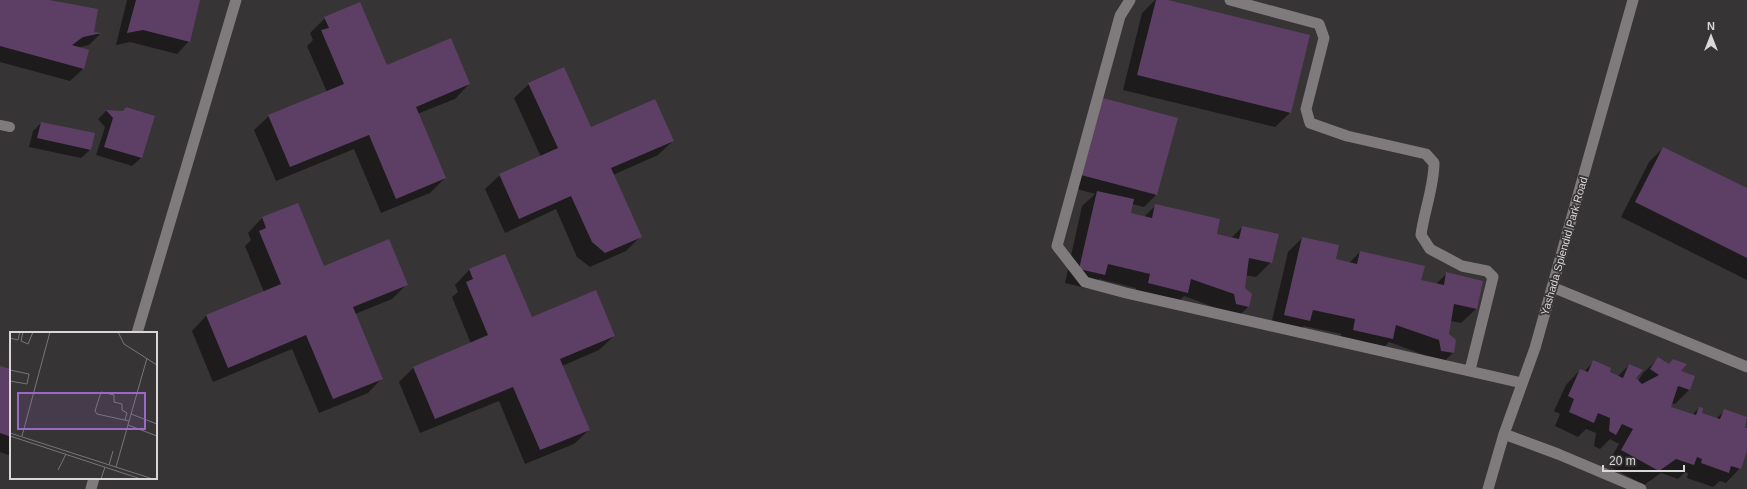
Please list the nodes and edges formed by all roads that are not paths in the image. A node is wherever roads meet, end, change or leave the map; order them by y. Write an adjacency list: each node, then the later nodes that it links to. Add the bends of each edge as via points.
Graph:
1 (236, 0): 6 (street)
2 (1130, 0): 8 (street, via 1120,16 1057,246 1085,282)
3 (1230, 0): 8 (street, via 1319,24 1324,38 1306,109 1310,123 1347,136 1426,154 1434,163 1434,177 1423,216 1421,235 1430,249 1462,266 1488,271 1493,277)
4 (1633, 0): 5 (street, Yashada Splendid Park Road)
5 (1552, 287): 7 (street); 9 (street, Yashada Splendid Park Road)
6 (137, 332)
7 (1747, 366)
8 (1470, 370): 9 (street)
9 (1522, 383): 10 (street, Yashada Splendid Park Road)
10 (1504, 434): 13 (street, Yashada Splendid Park Road); 14 (street)
11 (94, 479): 12 (street)
12 (91, 489)
13 (1488, 489)
14 (1641, 489)

